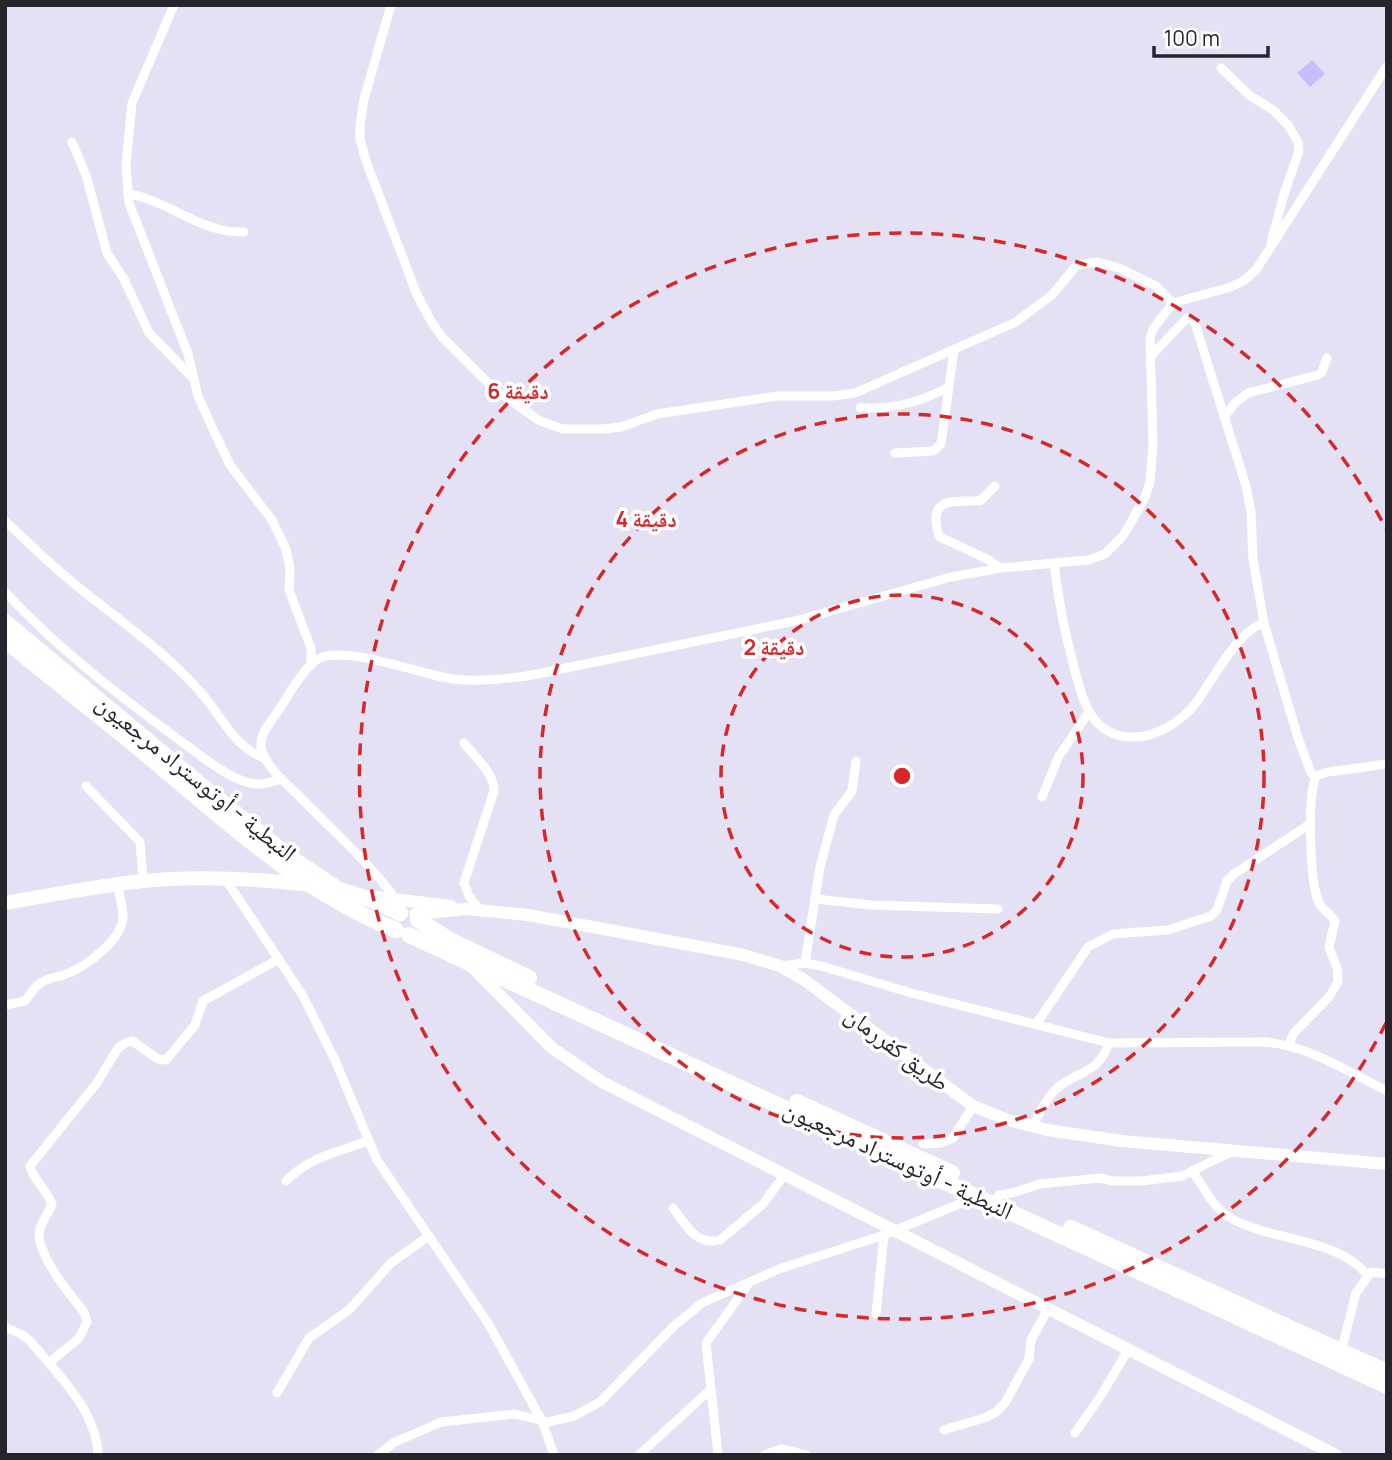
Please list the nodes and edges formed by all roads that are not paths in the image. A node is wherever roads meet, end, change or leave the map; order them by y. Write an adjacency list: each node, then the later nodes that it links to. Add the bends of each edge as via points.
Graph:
1 (174, 5): 6 (street, via 132,103)
2 (391, 5): 10 (street, via 362,112 360,139 366,161 431,321 494,389 523,411 563,429 588,430 657,414 777,396 833,397 855,393)
3 (1387, 66): 8 (street)
4 (1221, 68): 8 (street, via 1288,124 1298,142)
5 (72, 142): 13 (street, via 107,253 149,333)
6 (128, 194): 7 (street, via 216,229); 13 (street)
7 (244, 232)
8 (1269, 252): 9 (street, via 1243,281)
9 (1173, 303): 10 (street, via 1156,286 1128,272 1098,262 1085,263 1077,265 1035,310); 11 (street, via 1153,329)
10 (954, 350): 14 (street)
11 (1151, 356): 16 (street, via 1190,317); 20 (street, via 1153,461 1145,497 1122,537 1105,554)
12 (1327, 358): 16 (street, via 1318,375 1248,393)
13 (194, 380): 26 (street, via 230,465 272,520 286,549 289,590 311,648)
14 (948, 387): 15 (street, via 926,400); 17 (street, via 945,432 939,447)
15 (860, 408)
16 (1224, 417): 24 (street, via 1249,499)
17 (895, 453)
18 (995, 486): 21 (street, via 980,501 941,505 936,523 938,536)
19 (5, 521): 31 (street, via 180,668 235,739)
20 (1054, 563): 21 (street); 27 (street, via 1065,636)
21 (1001, 568): 26 (street, via 930,582 775,625 527,676 452,679 341,655)
22 (5, 592): 28 (street, via 38,626)
23 (5, 622): 29 (highway, النبطية - أوتوستراد مرجعيون)
24 (1264, 623): 27 (street, via 1246,634 1175,724 1148,735 1125,737 1104,728); 34 (street, via 1298,738)
25 (5, 640): 42 (highway, النبطية - أوتوستراد مرجعيون)
26 (310, 664): 31 (street, via 262,734)
27 (1089, 712): 37 (street, via 1059,756)
28 (156, 724): 29 (street); 35 (street, via 244,780 255,784)
29 (144, 737): 43 (highway, النبطية - أوتوستراد مرجعيون, via 291,858)
30 (464, 743): 48 (street, via 494,784 465,876 466,891)
31 (264, 758): 35 (street)
32 (856, 761): 44 (street, via 852,791 834,815)
33 (1387, 764): 34 (street)
34 (1316, 776): 38 (street)
35 (282, 779): 49 (street, via 380,878)
36 (86, 786): 40 (street, via 140,842)
37 (1042, 797)
38 (1310, 824): 56 (street, via 1234,874 1211,916 1168,930 1112,934 1094,943); 58 (street, via 1314,886 1320,906 1335,921 1329,947 1339,975 1333,992)
39 (226, 880): 40 (main road); 42 (main road); 51 (street)
40 (143, 881): 41 (main road)
41 (117, 884): 45 (main road); 55 (street, via 123,917 111,941 84,966 38,984 25,1001)
42 (308, 885): 43 (main road); 50 (highway, النبطية - أوتوستراد مرجعيون, via 359,915)
43 (346, 892): 49 (highway, النبطية - أوتوستراد مرجعيون)
44 (815, 899): 47 (street); 53 (street)
45 (5, 903)
46 (466, 909): 48 (main road, طريق كفررمان); 49 (main road, طريق كفررمان); 49 (main road, via 429,902)
47 (998, 909)
48 (480, 910): 54 (main road, طريق كفررمان, via 705,947)
49 (406, 912): 50 (highway, via 394,922); 69 (highway, النبطية - أوتوستراد مرجعيون, via 504,967)
50 (402, 932): 52 (highway, النبطية - أوتوستراد مرجعيون)
51 (279, 959): 62 (street, via 325,1038); 82 (street, via 203,1001 195,1026 166,1060 132,1041 122,1044 30,1166 52,1204 40,1228 48,1261 87,1322 79,1338)
52 (468, 962): 67 (main road, via 565,1058 602,1082); 70 (highway, النبطية - أوتوستراد مرجعيون)
53 (805, 963): 54 (street); 56 (street)
54 (780, 966): 60 (main road, طريق كفررمان)
55 (5, 1005)
56 (1037, 1023): 57 (street)
57 (1109, 1043): 58 (street); 61 (street, via 1099,1063 1054,1091)
58 (1289, 1044): 59 (street)
59 (1387, 1091)
60 (973, 1106): 61 (main road, طريق كفررمان); 63 (street, via 953,1138)
61 (1032, 1127): 64 (main road, طريق كفررمان)
62 (368, 1141): 68 (street, via 307,1163); 73 (street, via 383,1171)
63 (923, 1144)
64 (1236, 1150): 65 (main road, طريق كفررمان); 66 (street)
65 (1387, 1164)
66 (1192, 1171): 69 (street, via 1142,1181 1100,1178 1040,1184); 75 (street, via 1210,1200 1227,1216 1336,1254)
67 (785, 1174): 71 (street, via 763,1203 720,1240 701,1240); 72 (main road)
68 (286, 1181)
69 (999, 1195): 81 (highway, النبطية - أوتوستراد مرجعيون)
70 (977, 1196): 72 (street); 84 (highway, النبطية - أوتوستراد مرجعيون)
71 (673, 1208)
72 (889, 1232): 76 (street); 77 (main road); 78 (street)
73 (429, 1236): 86 (street, via 391,1263 349,1310 309,1338); 87 (street, via 488,1323)
74 (1387, 1274): 75 (street)
75 (1367, 1275): 81 (street, via 1356,1293)
76 (750, 1282): 85 (street, via 706,1343); 87 (street, via 702,1303 683,1317 600,1402 574,1416)
77 (1048, 1309): 80 (main road); 88 (street, via 1031,1340 1029,1359 996,1412)
78 (876, 1314)
79 (5, 1326): 82 (street, via 30,1341)
80 (1128, 1350): 89 (street); 97 (main road)
81 (1341, 1352): 83 (highway, النبطية - أوتوستراد مرجعيون)
82 (49, 1363): 91 (street, via 76,1397 94,1432)
83 (1387, 1372)
84 (1387, 1386)
85 (711, 1389): 93 (street); 94 (street)
86 (277, 1393)
87 (542, 1421): 90 (street, via 515,1413 440,1422 409,1435); 92 (street)
88 (944, 1430)
89 (1075, 1433)
90 (384, 1453)
91 (98, 1455)
92 (554, 1455)
93 (639, 1455)
94 (718, 1455)
95 (764, 1455): 96 (street, via 781,1449)
96 (806, 1455)
97 (1336, 1455)

